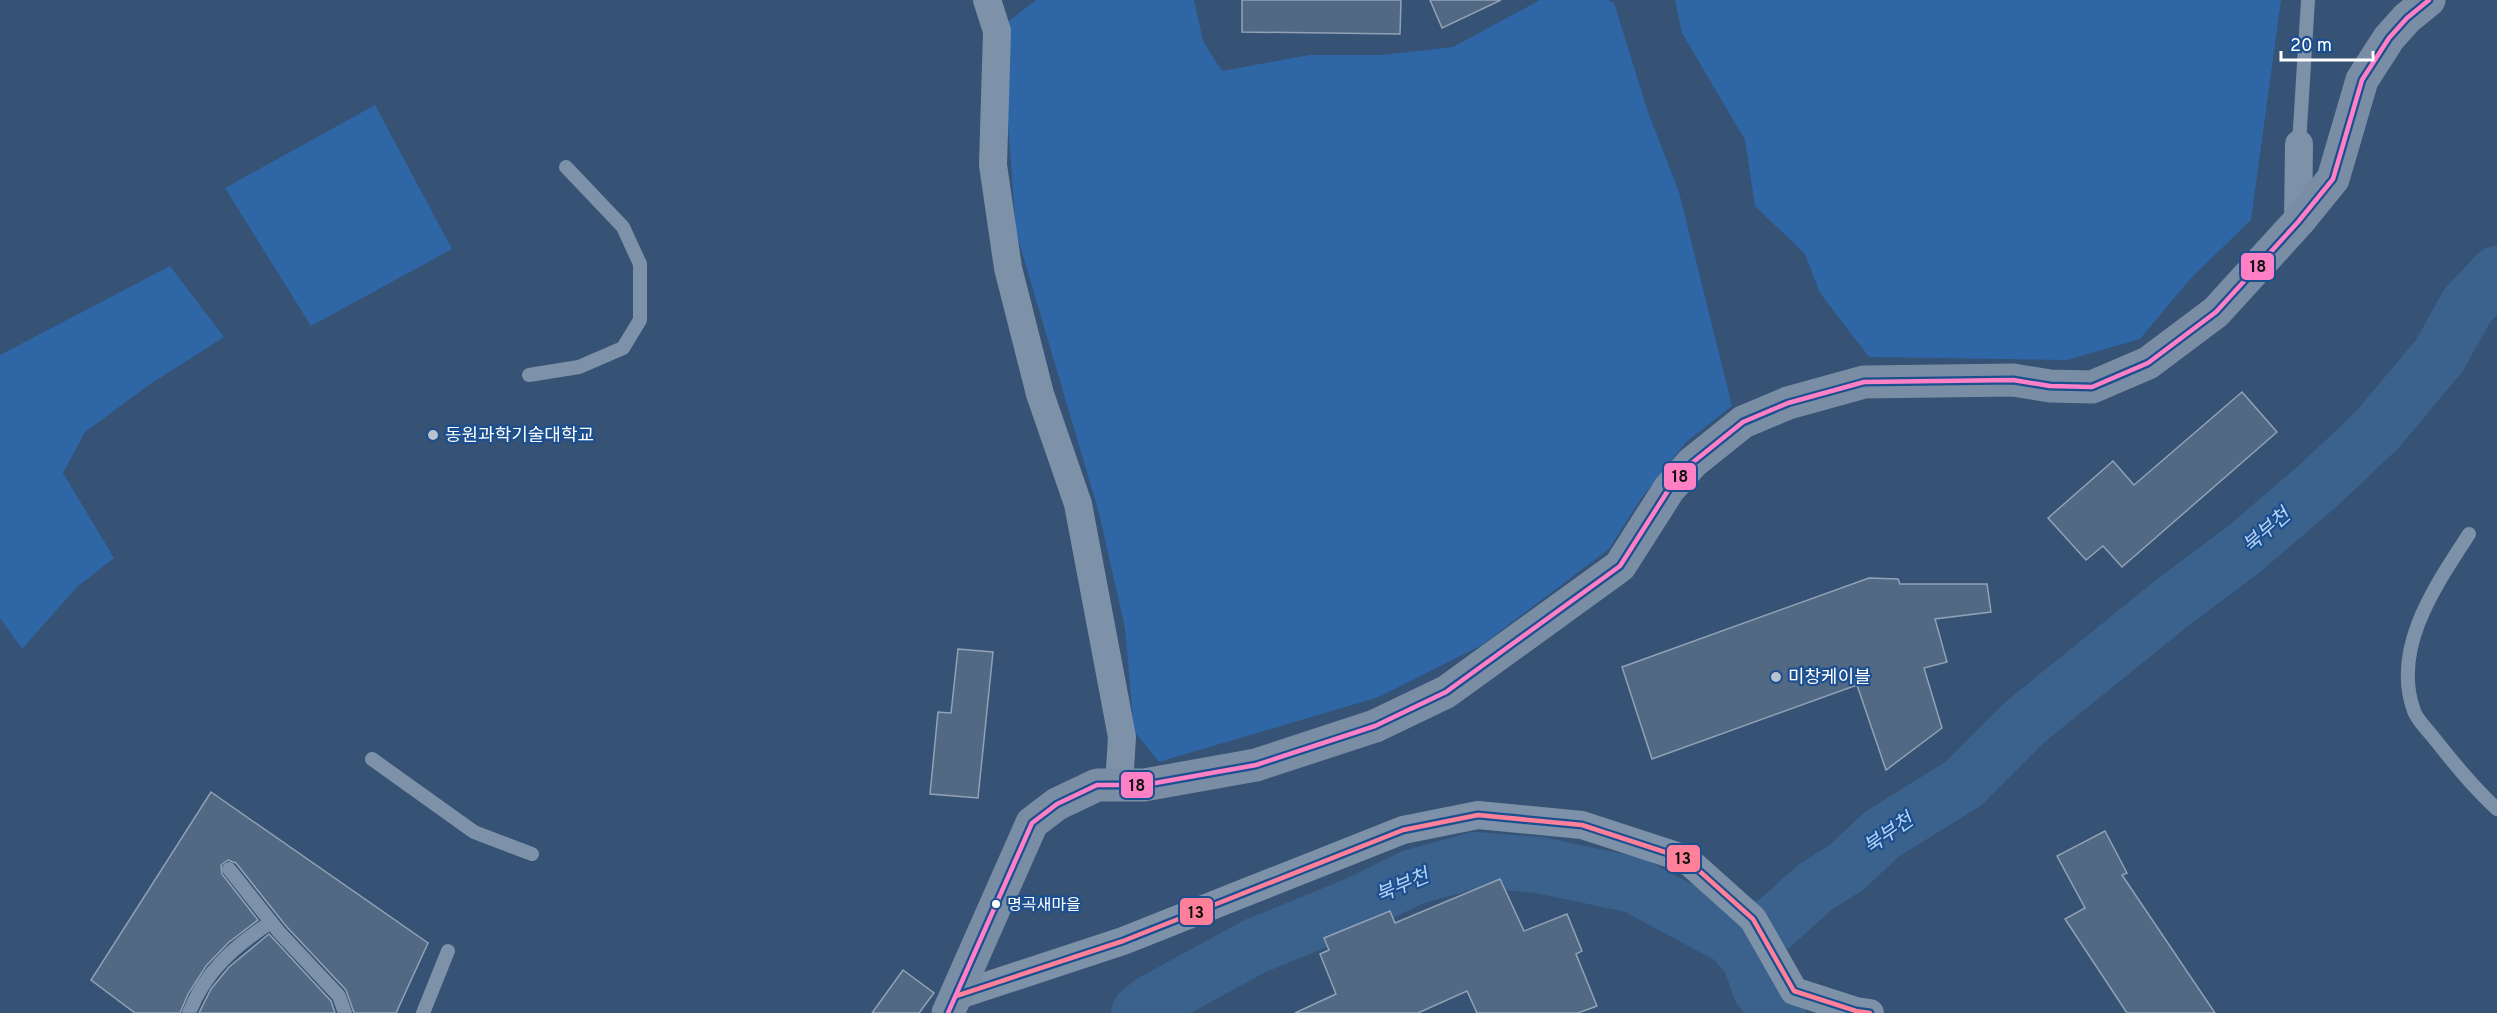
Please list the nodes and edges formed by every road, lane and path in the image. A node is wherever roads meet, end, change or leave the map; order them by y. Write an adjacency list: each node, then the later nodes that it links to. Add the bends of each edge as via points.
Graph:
1 (987, 0): 10 (street, via 997,31 993,165 1008,268 1040,394 1078,504 1122,737)
2 (2308, 0): 4 (lane)
3 (2429, 0): 6 (main road, via 2389,38 2362,80 2333,179)
4 (2299, 144): 6 (street)
5 (566, 167): 7 (lane, via 623,227 640,264 640,320 623,348 579,367)
6 (2298, 222): 10 (main road, via 2216,312 2148,363 2092,387 2013,380 1864,382 1788,403 1743,422 1692,463 1669,489 1620,566 1446,692 1375,726 1256,765 1194,778)
7 (529, 375)
8 (2469, 534): 11 (lane, via 2419,620 2407,666 2407,685 2415,714 2472,786)
9 (372, 759): 12 (lane, via 474,832)
10 (1119, 785): 16 (main road, via 1097,785 1057,804 1032,823)
11 (2497, 809)
12 (532, 854)
13 (229, 869): 14 (lane)
14 (271, 922): 17 (lane, via 235,946 197,993); 18 (lane, via 339,996)
15 (448, 951): 19 (lane)
16 (952, 1005): 20 (street, via 1403,830 1478,814 1582,825 1686,859 1753,919 1794,991)
17 (189, 1013)
18 (345, 1013)
19 (423, 1013)
20 (1870, 1013)

